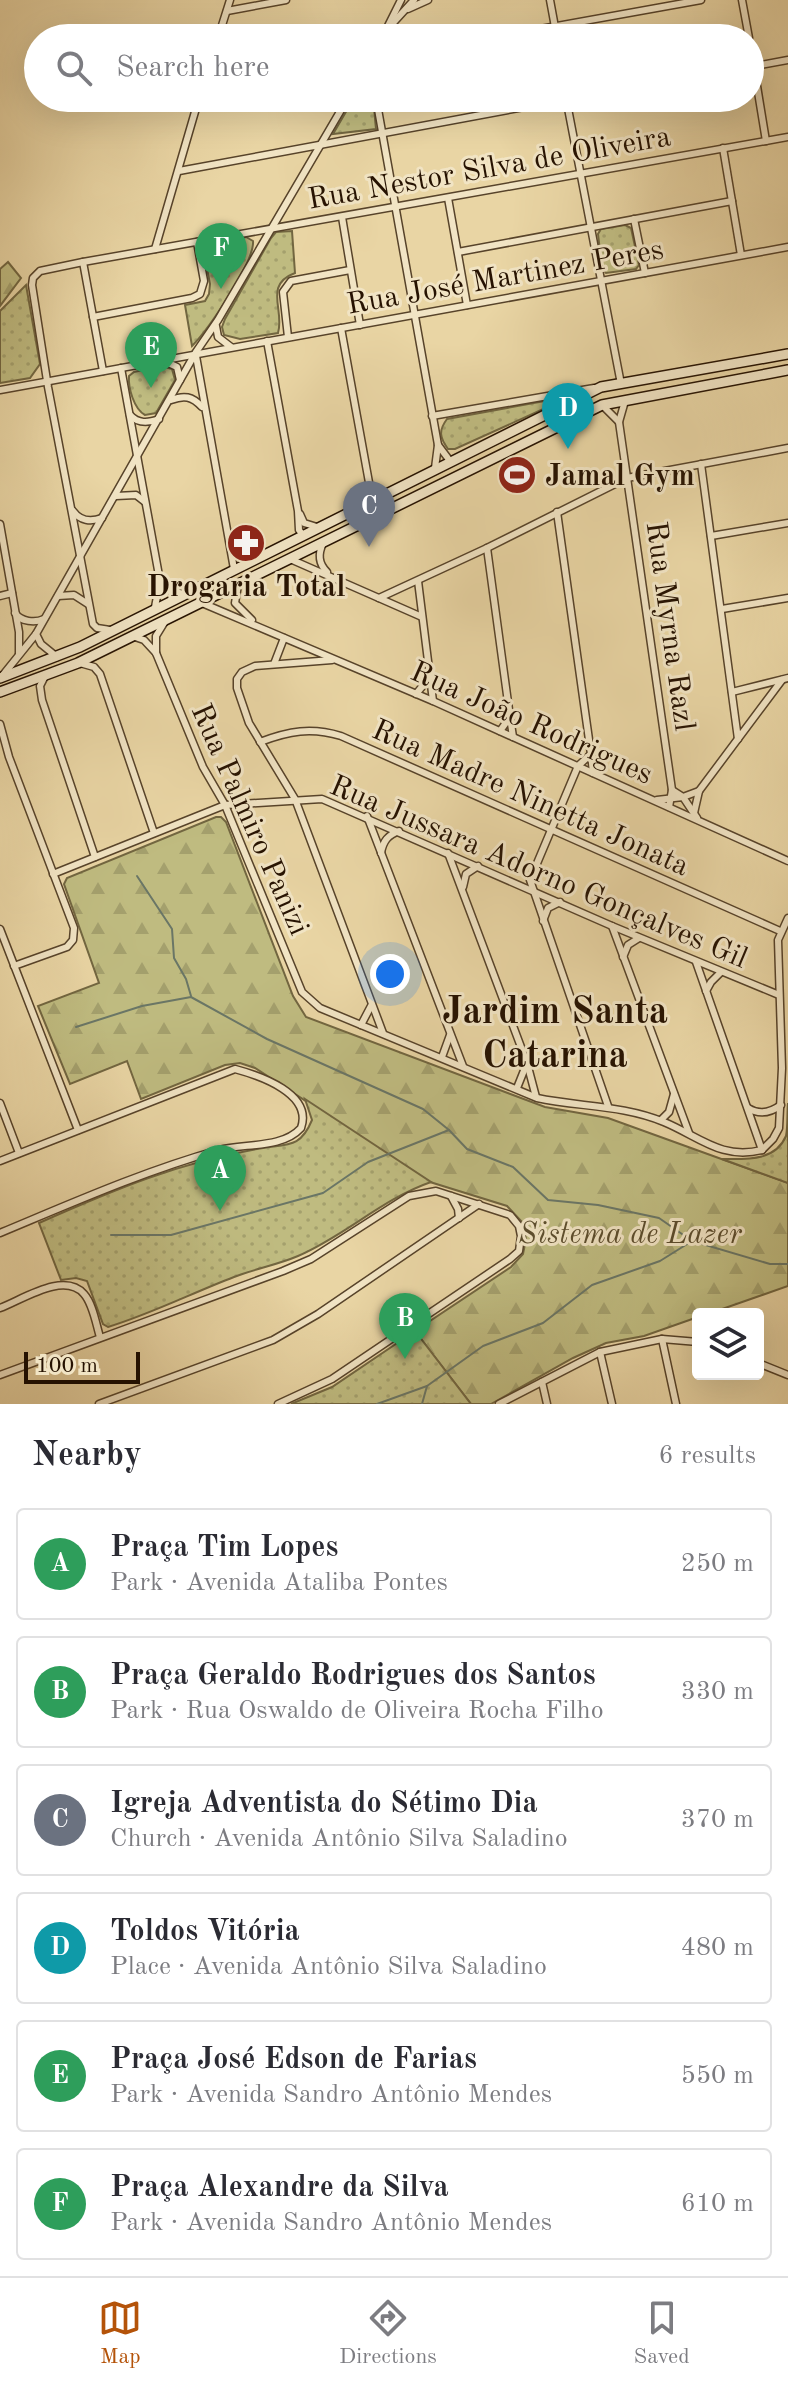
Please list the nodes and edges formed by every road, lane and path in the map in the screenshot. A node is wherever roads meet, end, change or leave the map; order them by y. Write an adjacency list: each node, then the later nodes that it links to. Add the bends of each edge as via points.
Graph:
1 (230, 0): 9 (street)
2 (286, 0): 9 (street)
3 (414, 0): 10 (street)
4 (428, 0): 10 (street)
5 (550, 0): 14 (street)
6 (701, 0): 15 (street)
7 (742, 0): 16 (street)
8 (400, 1): 12 (street)
9 (227, 11): 11 (street)
10 (405, 11): 13 (street)
11 (223, 24)
12 (389, 24)
13 (394, 24)
14 (554, 24)
15 (571, 24)
16 (747, 24)
17 (788, 60): 18 (street)
18 (764, 64)
19 (195, 112): 30 (street)
20 (340, 112): 28 (street)
21 (378, 112): 25 (street)
22 (498, 112): 25 (street)
23 (571, 112): 31 (street)
24 (761, 112): 27 (street)
25 (381, 135): 28 (street); 34 (street)
26 (788, 137): 27 (street, Rua Nestor Silva de Oliveira)
27 (766, 141): 29 (street, Rua Nestor Silva de Oliveira)
28 (321, 145): 30 (street); 35 (street)
29 (723, 148): 31 (street, Rua Nestor Silva de Oliveira); 33 (street)
30 (179, 171): 43 (street)
31 (580, 174): 32 (street, Rua Nestor Silva de Oliveira); 40 (street)
32 (448, 198): 34 (street, Rua Nestor Silva de Oliveira); 44 (street)
33 (732, 201): 37 (street); 45 (street)
34 (395, 207): 36 (street, Rua Nestor Silva de Oliveira); 51 (street)
35 (282, 210): 38 (street, Rua Nestor Silva de Oliveira); 39 (street)
36 (342, 217): 38 (street, Rua Nestor Silva de Oliveira); 47 (street)
37 (634, 219): 40 (street); 48 (street)
38 (292, 225): 39 (street, Rua Nestor Silva de Oliveira)
39 (272, 228): 41 (street, Rua Nestor Silva de Oliveira); 53 (street)
40 (590, 228): 44 (street); 49 (street)
41 (197, 242): 43 (street, Rua Nestor Silva de Oliveira); 52 (street, via 204,281 200,294)
42 (788, 247): 45 (street, Rua José Martinez Peres)
43 (155, 249): 46 (street, Rua Nestor Silva de Oliveira)
44 (458, 252): 50 (street)
45 (741, 255): 48 (street, Rua José Martinez Peres)
46 (83, 262): 52 (street); 65 (street, Rua Nestor Silva de Oliveira, via 40,271 33,278)
47 (350, 270): 54 (street); 56 (street, via 286,285)
48 (645, 273): 49 (street, Rua José Martinez Peres)
49 (600, 281): 50 (street, Rua José Martinez Peres); 67 (street)
50 (467, 305): 51 (street, Rua José Martinez Peres)
51 (413, 314): 54 (street, Rua José Martinez Peres); 75 (street)
52 (93, 317): 64 (street)
53 (218, 320): 58 (street, via 216,334); 59 (street)
54 (360, 325): 55 (street, Rua José Martinez Peres)
55 (341, 328): 56 (street, Rua José Martinez Peres); 87 (street)
56 (288, 337): 57 (street, Rua José Martinez Peres)
57 (267, 341): 58 (street, Rua José Martinez Peres); 90 (street)
58 (231, 347): 59 (street, Rua José Martinez Peres)
59 (196, 352): 61 (street, Rua José Martinez Peres); 66 (street); 73 (street)
60 (788, 354): 67 (main road)
61 (160, 361): 62 (street, Rua José Martinez Peres); 66 (street, via 177,367)
62 (121, 368): 64 (street, Rua José Martinez Peres); 74 (street)
63 (788, 370): 70 (main road)
64 (103, 371): 65 (street, Rua José Martinez Peres)
65 (47, 381): 69 (street, Rua José Martinez Peres); 89 (street)
66 (181, 382): 71 (street)
67 (621, 384): 68 (main road)
68 (601, 387): 75 (street); 81 (main road)
69 (0, 390)
70 (628, 398): 72 (main road); 77 (street, Rua Myrna Razl)
71 (171, 400): 73 (street, via 190,397); 76 (street)
72 (602, 405): 77 (street); 83 (main road)
73 (204, 409): 104 (street)
74 (130, 414): 76 (street, via 142,422); 80 (street)
75 (432, 416): 78 (street)
76 (159, 419): 80 (street)
77 (619, 422): 85 (street, Rua Myrna Razl)
78 (438, 445): 81 (street); 84 (street)
79 (788, 448): 82 (street)
80 (138, 458): 86 (street); 88 (street)
81 (450, 461): 83 (main road, via 457,467); 84 (main road)
82 (701, 464): 85 (street); 98 (street)
83 (474, 466): 100 (main road)
84 (435, 468): 87 (main road)
85 (627, 478): 91 (street); 155 (street, Rua Myrna Razl)
86 (116, 496): 88 (street, via 136,495); 92 (street)
87 (372, 499): 96 (main road)
88 (145, 502): 106 (street)
89 (72, 510): 92 (street, via 79,518); 102 (street)
90 (298, 511): 93 (street); 96 (street, via 304,523)
91 (557, 512): 101 (street); 152 (street)
92 (102, 518): 102 (street)
93 (298, 520): 97 (street); 99 (street)
94 (788, 523): 98 (street)
95 (0, 524): 109 (street)
96 (317, 527): 97 (main road)
97 (302, 534): 99 (main road); 100 (main road)
98 (711, 536): 118 (street)
99 (291, 540): 104 (main road)
100 (320, 542): 103 (main road); 105 (street, via 320,561)
101 (487, 548): 107 (street); 146 (street)
102 (80, 557): 112 (street); 116 (street)
103 (290, 559): 105 (street); 108 (main road)
104 (234, 569): 110 (main road); 122 (main road, via 228,583)
105 (332, 578): 113 (street)
106 (160, 581): 110 (street); 117 (street)
107 (418, 581): 113 (street); 120 (street)
108 (238, 585): 115 (main road); 123 (street, Rua João Rodrigues, via 235,603)
109 (12, 593): 111 (street); 119 (street)
110 (183, 594): 117 (main road)
111 (0, 596)
112 (58, 596): 116 (street, via 74,595); 121 (street)
113 (379, 598): 120 (street)
114 (788, 598): 118 (street)
115 (202, 603): 122 (main road); 123 (street, Rua João Rodrigues)
116 (89, 604): 124 (street, via 95,627)
117 (154, 608): 124 (main road)
118 (722, 609): 141 (street)
119 (15, 613): 121 (street, via 31,621); 130 (street)
120 (422, 617): 135 (street)
121 (45, 618): 125 (street)
122 (166, 621): 126 (main road); 128 (street, via 156,636)
123 (258, 625): 127 (street, Rua João Rodrigues)
124 (110, 630): 129 (main road)
125 (36, 634): 129 (street); 130 (street)
126 (129, 638): 128 (street, via 144,640); 132 (main road)
127 (284, 638): 131 (street, Rua João Rodrigues); 133 (street)
128 (156, 653): 162 (street, Rua Palmiro Panizi, via 203,767)
129 (57, 657): 132 (main road); 136 (main road)
130 (18, 658): 136 (street)
131 (335, 659): 133 (street); 142 (street, Rua João Rodrigues)
132 (76, 664): 134 (main road); 168 (street, via 94,667 100,674)
133 (274, 664): 151 (street, via 247,668 237,679)
134 (45, 676): 139 (main road); 144 (street)
135 (430, 677): 142 (street); 145 (street)
136 (0, 678)
137 (785, 679): 138 (street); 143 (street)
138 (765, 684): 141 (street); 143 (street)
139 (22, 685): 140 (main road); 144 (street)
140 (0, 692)
141 (732, 692): 150 (street)
142 (416, 694): 145 (street, Rua João Rodrigues)
143 (771, 695): 150 (street)
144 (42, 700): 171 (street)
145 (433, 701): 148 (street, Rua João Rodrigues)
146 (510, 717): 148 (street); 149 (street)
147 (0, 724): 174 (street)
148 (500, 731): 149 (street, Rua João Rodrigues)
149 (513, 737): 153 (street, Rua João Rodrigues)
150 (738, 739): 156 (street)
151 (260, 742): 158 (street); 166 (street, Rua Madre Ninetta Jonata, via 301,730 341,736)
152 (591, 754): 153 (street); 154 (street)
153 (578, 766): 154 (street, Rua João Rodrigues); 166 (street)
154 (593, 773): 159 (street, Rua João Rodrigues)
155 (672, 790): 157 (street); 160 (street); 161 (street, Rua Myrna Razl)
156 (699, 791): 157 (street); 163 (street)
157 (683, 797): 161 (street); 163 (street)
158 (295, 799): 162 (street, Rua Jussara Adorno Gonçalves Gil); 164 (street, Rua Jussara Adorno Gonçalves Gil, via 322,799); 190 (street)
159 (652, 800): 160 (street); 161 (street, Rua João Rodrigues)
160 (661, 800): 161 (street)
161 (670, 804): 165 (street, Rua João Rodrigues)
162 (225, 805): 168 (street, Rua Jussara Adorno Gonçalves Gil); 191 (street, Rua Palmiro Panizi, via 302,992 320,1008)
163 (694, 813): 165 (street)
164 (367, 816): 167 (street, Rua Jussara Adorno Gonçalves Gil); 169 (street)
165 (699, 821): 172 (street, Rua João Rodrigues)
166 (550, 830): 175 (street); 182 (street, Rua Madre Ninetta Jonata)
167 (399, 831): 169 (street, via 391,834); 170 (street, Rua Jussara Adorno Gonçalves Gil)
168 (154, 833): 171 (street, Rua Jussara Adorno Gonçalves Gil)
169 (381, 853): 193 (street)
170 (448, 853): 173 (street, Rua Jussara Adorno Gonçalves Gil); 176 (street)
171 (95, 857): 174 (street, Rua Jussara Adorno Gonçalves Gil)
172 (788, 861)
173 (478, 866): 175 (street, Rua Jussara Adorno Gonçalves Gil); 176 (street, via 466,874)
174 (53, 874): 186 (street, via 74,928 73,940)
175 (531, 889): 177 (street, Rua Jussara Adorno Gonçalves Gil); 179 (street)
176 (463, 891): 195 (street)
177 (560, 902): 179 (street, via 548,908); 180 (street, Rua Jussara Adorno Gonçalves Gil)
178 (788, 918): 182 (street)
179 (543, 921): 204 (street)
180 (612, 926): 183 (street, Rua Jussara Adorno Gonçalves Gil); 184 (street)
181 (0, 929): 186 (street)
182 (780, 931): 189 (street)
183 (639, 938): 184 (street); 185 (street, Rua Jussara Adorno Gonçalves Gil)
184 (623, 957): 200 (street)
185 (696, 962): 187 (street, Rua Jussara Adorno Gonçalves Gil); 188 (street)
186 (14, 966): 207 (street)
187 (721, 972): 188 (street); 189 (street, Rua Jussara Adorno Gonçalves Gil)
188 (706, 991): 205 (street)
189 (779, 995): 197 (street)
190 (371, 1006): 191 (street); 192 (street)
191 (361, 1025): 192 (street)
192 (383, 1033): 194 (street)
193 (450, 1035): 194 (street); 196 (street)
194 (442, 1057): 196 (street)
195 (527, 1063): 199 (street); 201 (street)
196 (463, 1066): 199 (street)
197 (782, 1068): 198 (street); 203 (street)
198 (788, 1076)
199 (517, 1088): 201 (street)
200 (674, 1094): 206 (street); 208 (street)
201 (537, 1098): 204 (street)
202 (0, 1103): 210 (street)
203 (781, 1105): 205 (street, via 764,1113); 209 (street, via 779,1128)
204 (608, 1106): 206 (street)
205 (747, 1108): 209 (street)
206 (661, 1120): 208 (street)
207 (78, 1130): 210 (street); 215 (street, via 235,1069 289,1094 304,1112 301,1128 287,1138 165,1165)
208 (690, 1133): 209 (street, via 727,1153)
209 (762, 1150)
210 (19, 1153): 211 (street)
211 (0, 1161)
212 (450, 1195): 213 (street); 214 (street); 217 (street, via 436,1191 409,1196 311,1259)
213 (479, 1204): 214 (street); 226 (street, via 510,1215 519,1226 519,1251 332,1379)
214 (459, 1218): 225 (street, via 273,1340)
215 (0, 1233)
216 (0, 1308): 217 (street, via 59,1285 73,1285 86,1295)
217 (100, 1337): 222 (street)
218 (662, 1339): 219 (street); 220 (street); 230 (street)
219 (692, 1342)
220 (600, 1352): 224 (street); 229 (street)
221 (764, 1365): 223 (street)
222 (0, 1375)
223 (788, 1375)
224 (542, 1382): 227 (street); 228 (street)
225 (99, 1404)
226 (278, 1404)
227 (499, 1404)
228 (547, 1404)
229 (612, 1404)
230 (676, 1404)

